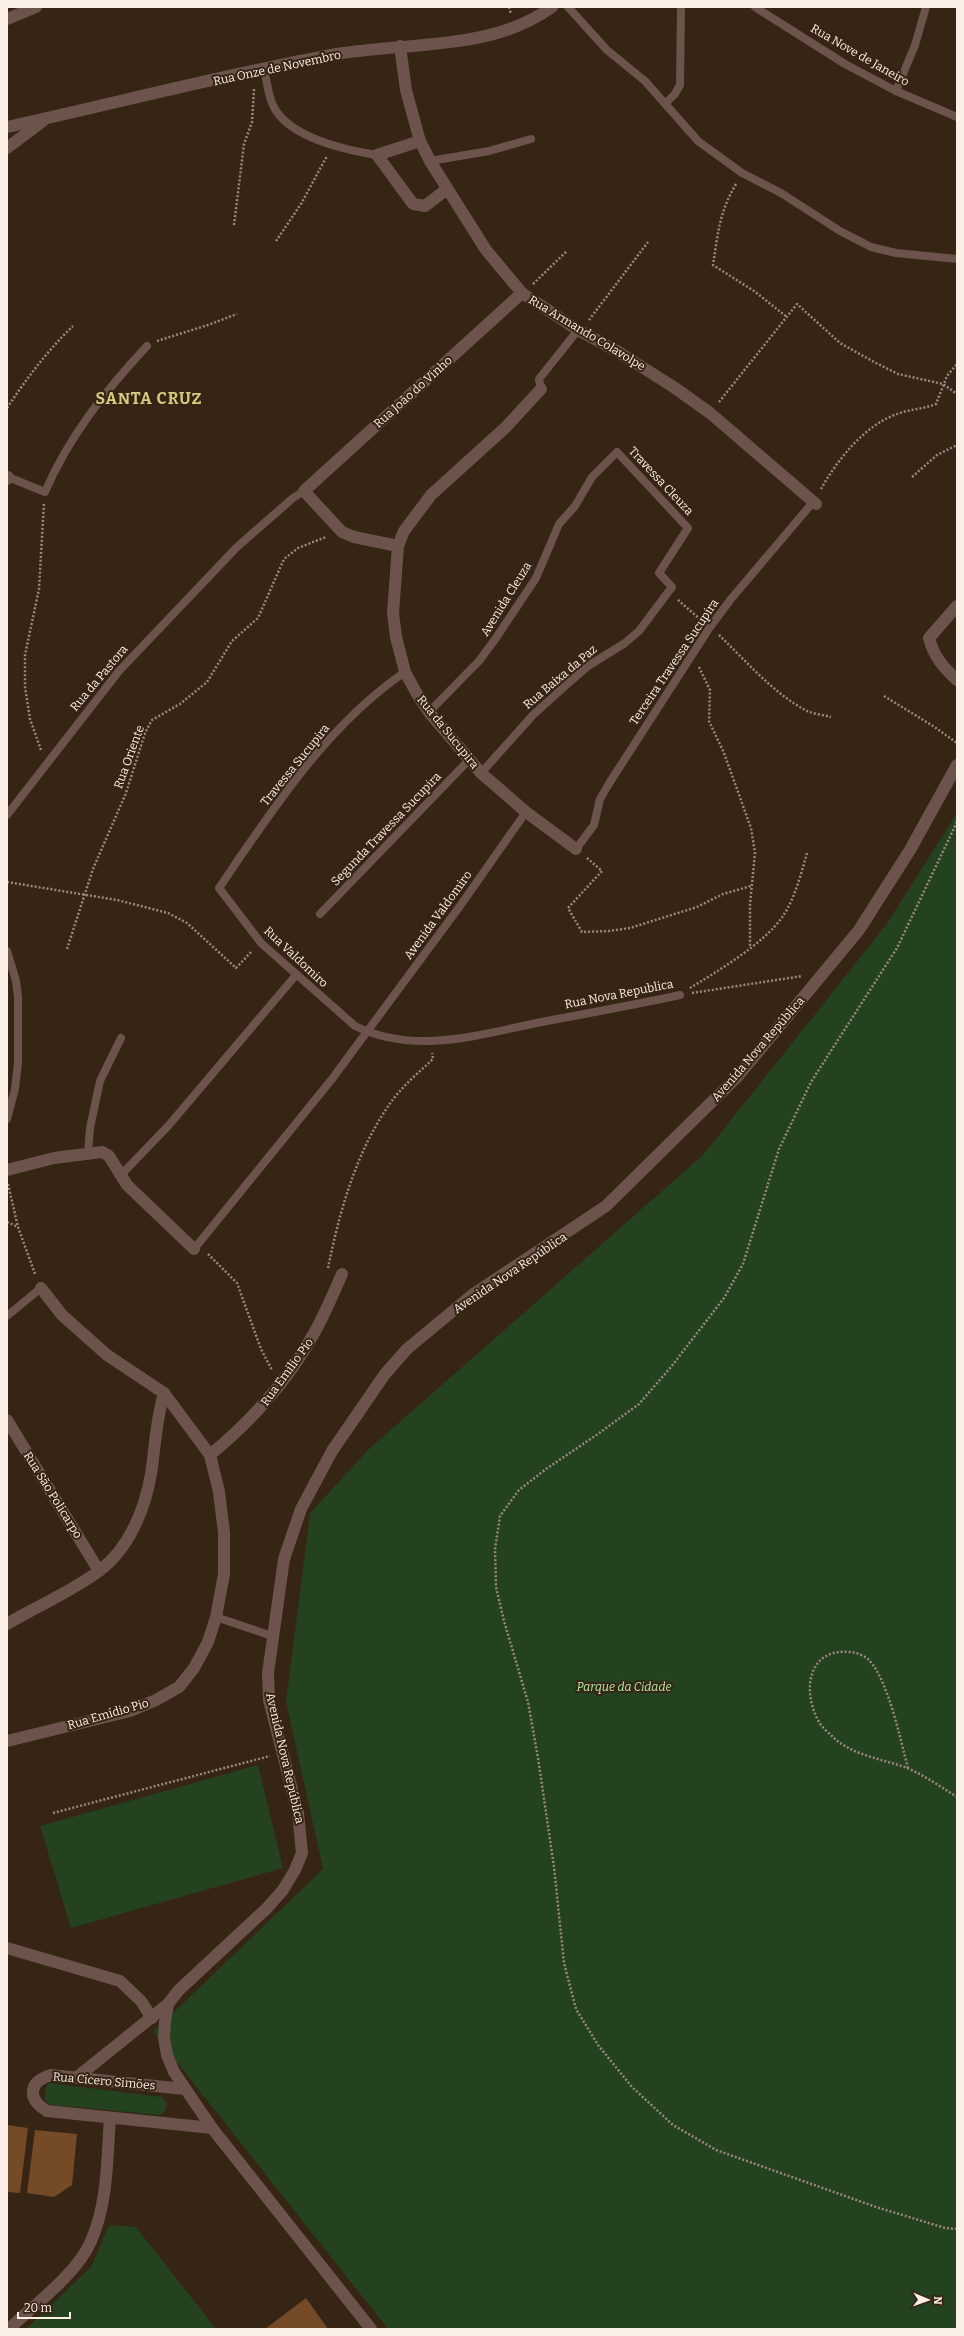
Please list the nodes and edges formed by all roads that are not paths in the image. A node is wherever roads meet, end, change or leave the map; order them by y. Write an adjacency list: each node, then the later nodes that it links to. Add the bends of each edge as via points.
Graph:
1 (36, 7): 7 (street)
2 (552, 7): 8 (street, Rua Onze de Novembro, via 517,28 485,36)
3 (568, 7): 11 (lane, via 607,50 645,81)
4 (681, 7): 11 (lane, via 680,85)
5 (755, 7): 10 (lane, Rua Nove de Janeiro, via 845,64)
6 (926, 7): 10 (lane, via 915,45)
7 (10, 20)
8 (400, 46): 9 (street, Rua Onze de Novembro, via 337,54); 16 (street, Rua Armando Colavolpe, via 406,90)
9 (259, 71): 13 (street, Rua Onze de Novembro); 18 (lane, via 272,104 282,118 297,129 333,145)
10 (896, 91): 12 (lane, Rua Nove de Janeiro)
11 (665, 104): 21 (lane, via 698,141 742,173 840,231 871,247 896,253)
12 (957, 117)
13 (46, 119): 14 (street); 17 (street, Rua Onze de Novembro)
14 (7, 127)
15 (531, 139): 19 (lane, via 489,151)
16 (420, 141): 18 (street); 19 (street, Rua Armando Colavolpe)
17 (7, 148)
18 (377, 155): 20 (street, via 413,204 425,206)
19 (430, 161): 20 (street, Rua Armando Colavolpe)
20 (448, 190): 22 (street, Rua Armando Colavolpe, via 486,250)
21 (957, 260)
22 (522, 293): 23 (street, Rua Armando Colavolpe); 28 (street, Rua João do Vinho)
23 (578, 330): 25 (lane, via 539,379); 29 (street, Rua Armando Colavolpe, via 650,371 710,413)
24 (147, 346): 27 (lane, via 109,387 78,431 58,463 45,492)
25 (541, 389): 30 (street, Rua da Sucupira, via 506,427 431,495 404,531)
26 (617, 452): 31 (lane, Travessa Cleuza, via 688,528 659,573 672,587); 35 (lane, Avenida Cleuza, via 592,477 575,506 559,524 536,578 496,638 479,661)
27 (8, 478)
28 (304, 492): 30 (street, via 342,532); 40 (lane, Rua da Pastora, via 293,498 237,547 119,671)
29 (815, 502): 41 (lane, Terceira Travessa Sucupira, via 750,576 710,627 669,693 634,741 600,800 594,825)
30 (398, 546): 33 (street, Rua da Sucupira, via 393,613 396,637)
31 (668, 592): 38 (lane, Rua Baixa da Paz, via 639,631 588,666 564,687 533,715)
32 (957, 606): 34 (street, via 929,638 940,665)
33 (406, 672): 35 (street, Rua da Sucupira); 42 (lane, Travessa Sucupira, via 371,697 322,748 278,803)
34 (957, 680)
35 (429, 712): 36 (street, Rua da Sucupira)
36 (469, 760): 38 (street, Rua da Sucupira); 43 (lane, Segunda Travessa Sucupira)
37 (957, 765): 63 (street, Avenida Nova República, via 859,930 738,1076 606,1206 472,1295 407,1349 385,1374 332,1451 301,1509 284,1559)
38 (481, 773): 39 (street, Rua da Sucupira)
39 (526, 812): 41 (street, Rua da Sucupira); 47 (lane, Avenida Valdomiro)
40 (7, 815)
41 (576, 849)
42 (219, 888): 45 (lane, Rua Valdomiro, via 261,943)
43 (320, 914)
44 (7, 951): 49 (lane, via 18,997 18,1063 15,1089)
45 (296, 975): 47 (lane, Rua Valdomiro, via 347,1020); 52 (lane, via 169,1125)
46 (680, 995): 47 (lane, Rua Nova Republica, via 448,1041 394,1037)
47 (368, 1032): 53 (lane, Avenida Valdomiro, via 300,1121)
48 (121, 1038): 50 (lane, via 100,1081 90,1128)
49 (7, 1119)
50 (88, 1153): 51 (street, via 54,1158); 52 (street, via 102,1152 109,1156)
51 (7, 1170)
52 (120, 1176): 53 (street)
53 (196, 1247)
54 (342, 1274): 59 (street, Rua Emilio Pio, via 314,1335 280,1384 256,1415)
55 (41, 1288): 56 (lane); 57 (street, via 62,1315 107,1355)
56 (7, 1316)
57 (164, 1393): 59 (street); 60 (street, via 155,1428 151,1475 136,1522 126,1542)
58 (7, 1420): 60 (street, Rua São Policarpo)
59 (210, 1455): 61 (street, Rua Emídio Pio, via 219,1492 224,1533 224,1574)
60 (100, 1570): 62 (street)
61 (216, 1617): 63 (lane); 64 (street, Rua Emídio Pio, via 208,1642 194,1668 179,1687 130,1711)
62 (7, 1624)
63 (272, 1636): 66 (street, Avenida Nova República, via 268,1673 269,1700 302,1834 302,1853 283,1890 179,1990)
64 (7, 1741)
65 (7, 1948): 67 (street, via 120,1981 141,2001)
66 (168, 2004): 67 (street, Avenida Nova República); 69 (street, via 164,2038 167,2055)
67 (152, 2018): 68 (street, Avenida Nova República)
68 (76, 2078): 69 (street, Rua Cícero Simões); 70 (street, Rua Cícero Simões, via 51,2075 41,2078 34,2086 33,2096 37,2105 47,2112)
69 (184, 2089): 71 (street)
70 (110, 2118): 71 (street, Rua Cícero Simões); 72 (street, via 104,2190 100,2215 91,2242 77,2263)
71 (212, 2128): 73 (street)
72 (9, 2329)
73 (372, 2329)

